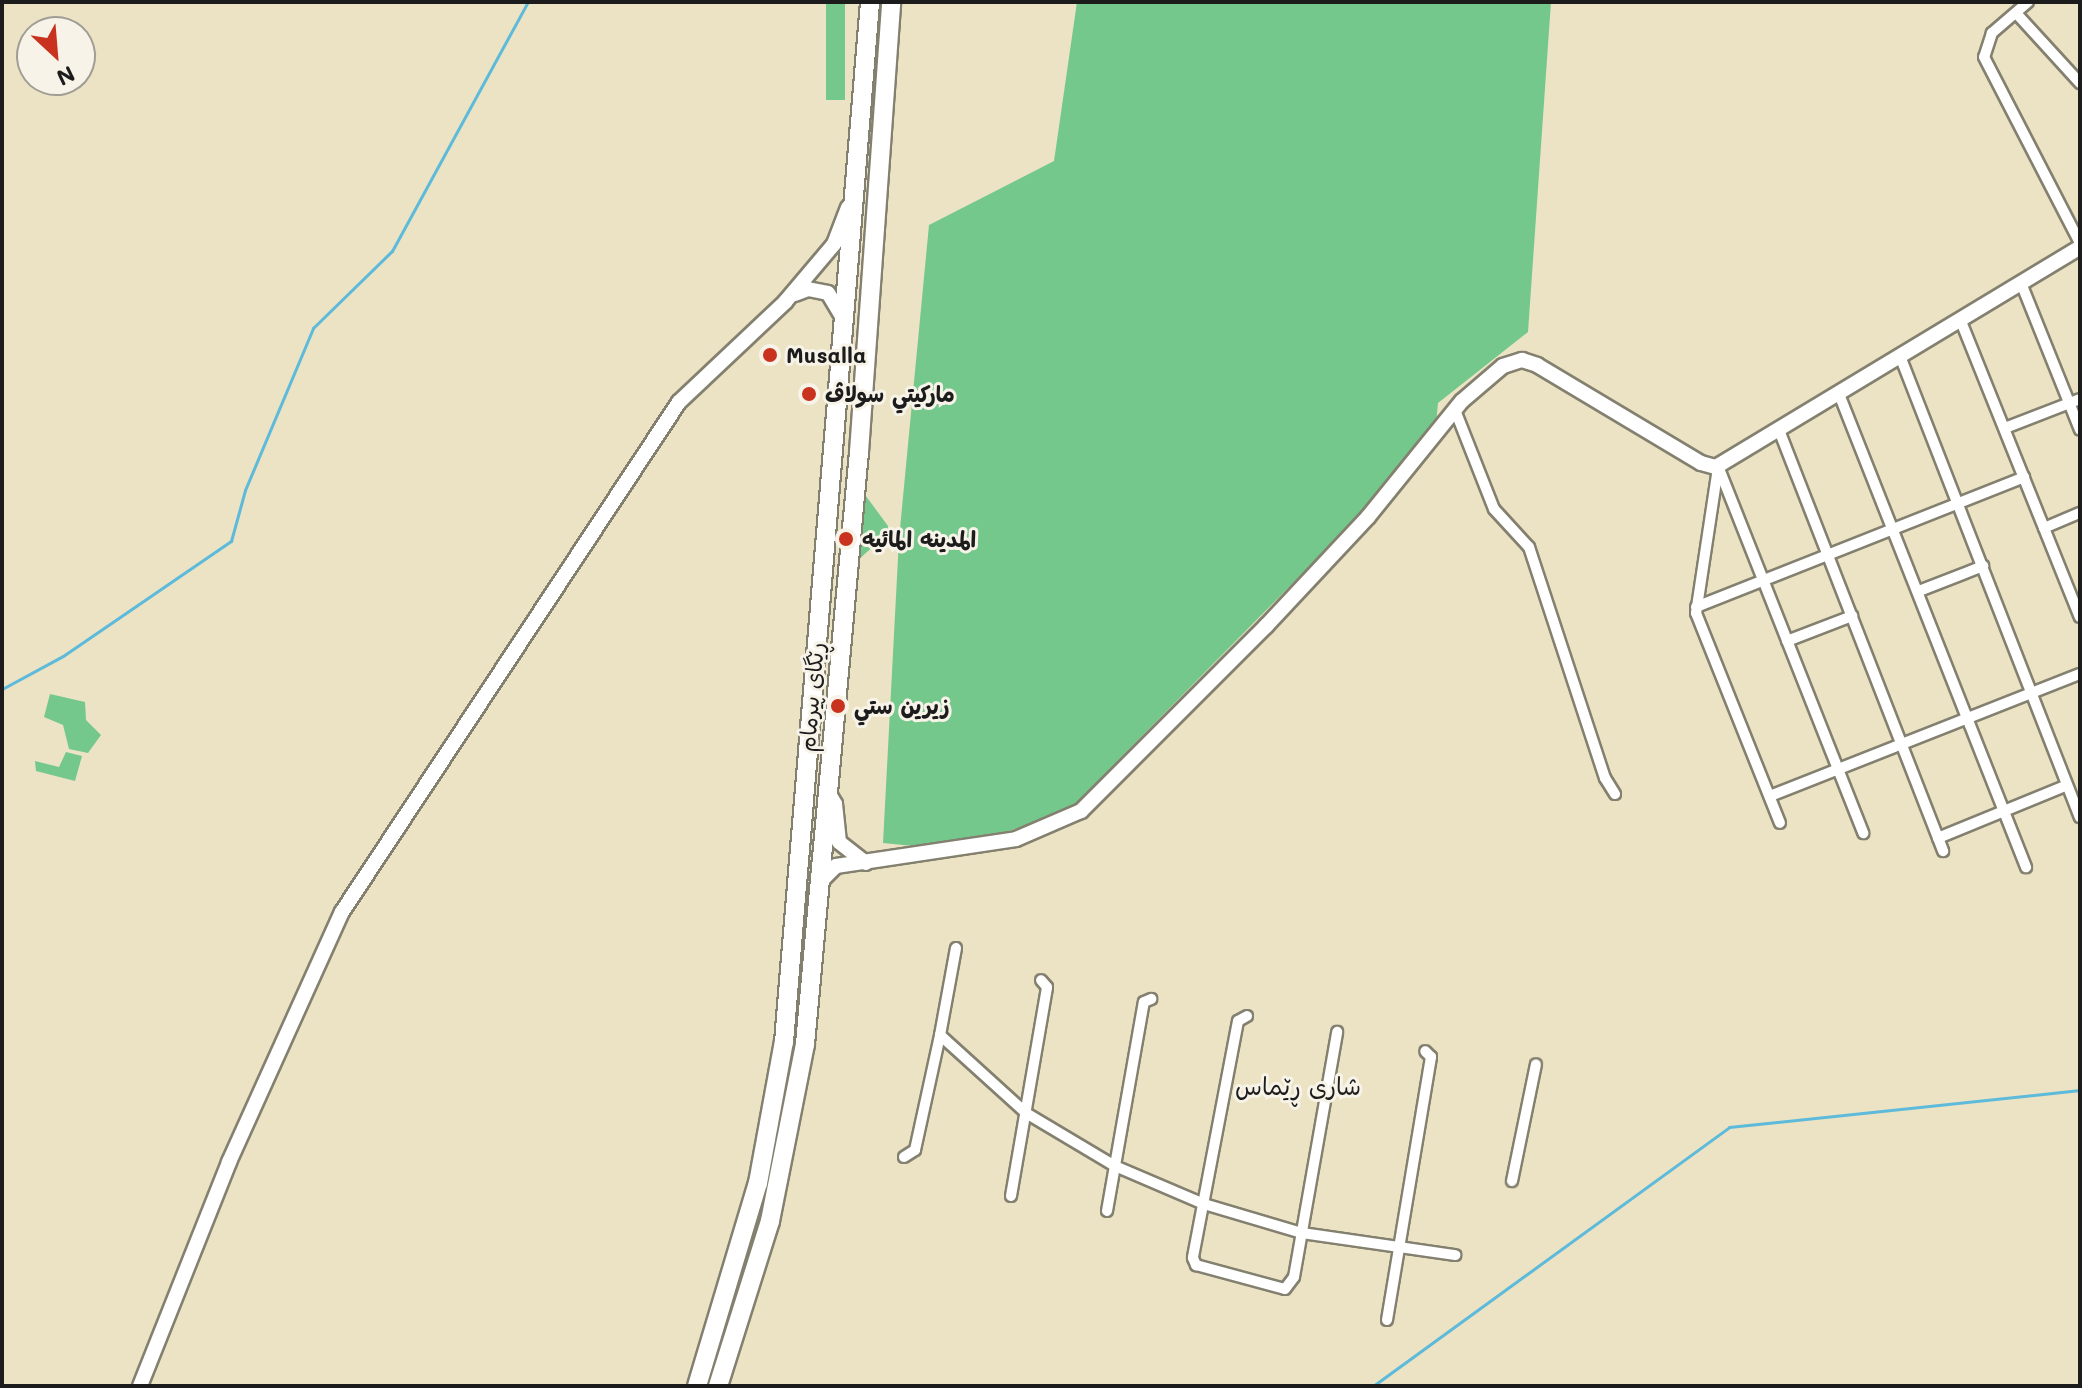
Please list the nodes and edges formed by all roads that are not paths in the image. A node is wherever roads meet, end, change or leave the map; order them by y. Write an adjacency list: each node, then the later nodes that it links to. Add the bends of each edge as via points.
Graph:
1 (2028, 2): 4 (street)
2 (869, 8): 3 (highway); 6 (highway, ڕێگای پیرمام)
3 (890, 9): 21 (highway, ڕێگای پیرمام)
4 (2016, 13): 5 (street); 7 (street, via 1992,33 1984,57)
5 (2080, 83)
6 (853, 188): 9 (street, via 834,244); 11 (highway, ڕێگای پیرمام)
7 (2080, 241): 8 (street)
8 (2021, 283): 10 (street); 14 (street)
9 (785, 302): 11 (street, via 808,289 828,293 841,309); 72 (street, via 679,402 342,912 229,1162)
10 (1960, 319): 12 (street); 16 (street)
11 (845, 329): 23 (highway, ڕێگای پیرمام)
12 (1900, 356): 13 (street); 22 (street)
13 (1839, 394): 17 (street); 26 (street)
14 (2075, 401): 16 (street); 18 (street)
15 (1455, 410): 19 (street, via 1497,369 1522,360 1706,466); 42 (street, via 1494,509 1523,537 1537,567 1592,740); 50 (street, via 1358,528 1081,811 1016,839)
16 (2005, 428): 20 (street)
17 (1779, 430): 19 (street); 27 (street)
18 (2080, 430)
19 (1718, 466): 29 (street); 31 (street)
20 (2024, 477): 22 (street); 25 (street)
21 (854, 503): 23 (highway); 41 (highway, ڕێگای پیرمام)
22 (1959, 503): 26 (street); 28 (street)
23 (830, 509): 73 (highway, ڕێگای پیرمام, via 784,1042 758,1183)
24 (2080, 513): 25 (street)
25 (2044, 528): 33 (street)
26 (1896, 529): 27 (street); 30 (street)
27 (1828, 554): 29 (street); 32 (street)
28 (1983, 566): 30 (street); 36 (street)
29 (1762, 580): 31 (street); 34 (street)
30 (1919, 591): 37 (street)
31 (1696, 607): 43 (street)
32 (1852, 616): 34 (street); 38 (street)
33 (2080, 617)
34 (1787, 641): 39 (street)
35 (2080, 674): 36 (street)
36 (2033, 693): 37 (street); 40 (street)
37 (1967, 718): 38 (street); 44 (street)
38 (1902, 744): 39 (street); 48 (street)
39 (1837, 769): 43 (street); 47 (street)
40 (2072, 787): 44 (street); 45 (street)
41 (827, 791): 50 (street, via 835,804 839,842); 52 (highway, ڕێگای پیرمام)
42 (1615, 794)
43 (1770, 796): 46 (street)
44 (2003, 811): 48 (street); 51 (street)
45 (2080, 817)
46 (1780, 823)
47 (1863, 833)
48 (1938, 838): 49 (street)
49 (1943, 851)
50 (866, 863): 52 (street, via 836,866)
51 (2026, 867)
52 (819, 883): 74 (highway, ڕێگای پیرمام, via 805,1044 786,1146 770,1221)
53 (956, 948): 58 (street)
54 (1041, 980): 61 (street, via 1047,987)
55 (1151, 999): 63 (street, via 1144,1002)
56 (1247, 1016): 66 (street, via 1238,1021)
57 (1337, 1032): 68 (street)
58 (940, 1035): 61 (street); 62 (street, via 915,1150)
59 (1425, 1051): 69 (street, via 1431,1057)
60 (1536, 1064): 64 (street)
61 (1026, 1113): 63 (street); 65 (street)
62 (904, 1157)
63 (1115, 1166): 66 (street); 67 (street)
64 (1512, 1181)
65 (1011, 1196)
66 (1204, 1204): 68 (street); 68 (street, via 1196,1265 1285,1289 1293,1284)
67 (1107, 1211)
68 (1302, 1233): 69 (street)
69 (1402, 1247): 70 (street); 71 (street)
70 (1455, 1255)
71 (1387, 1320)
72 (140, 1386)
73 (697, 1386)
74 (718, 1386)

